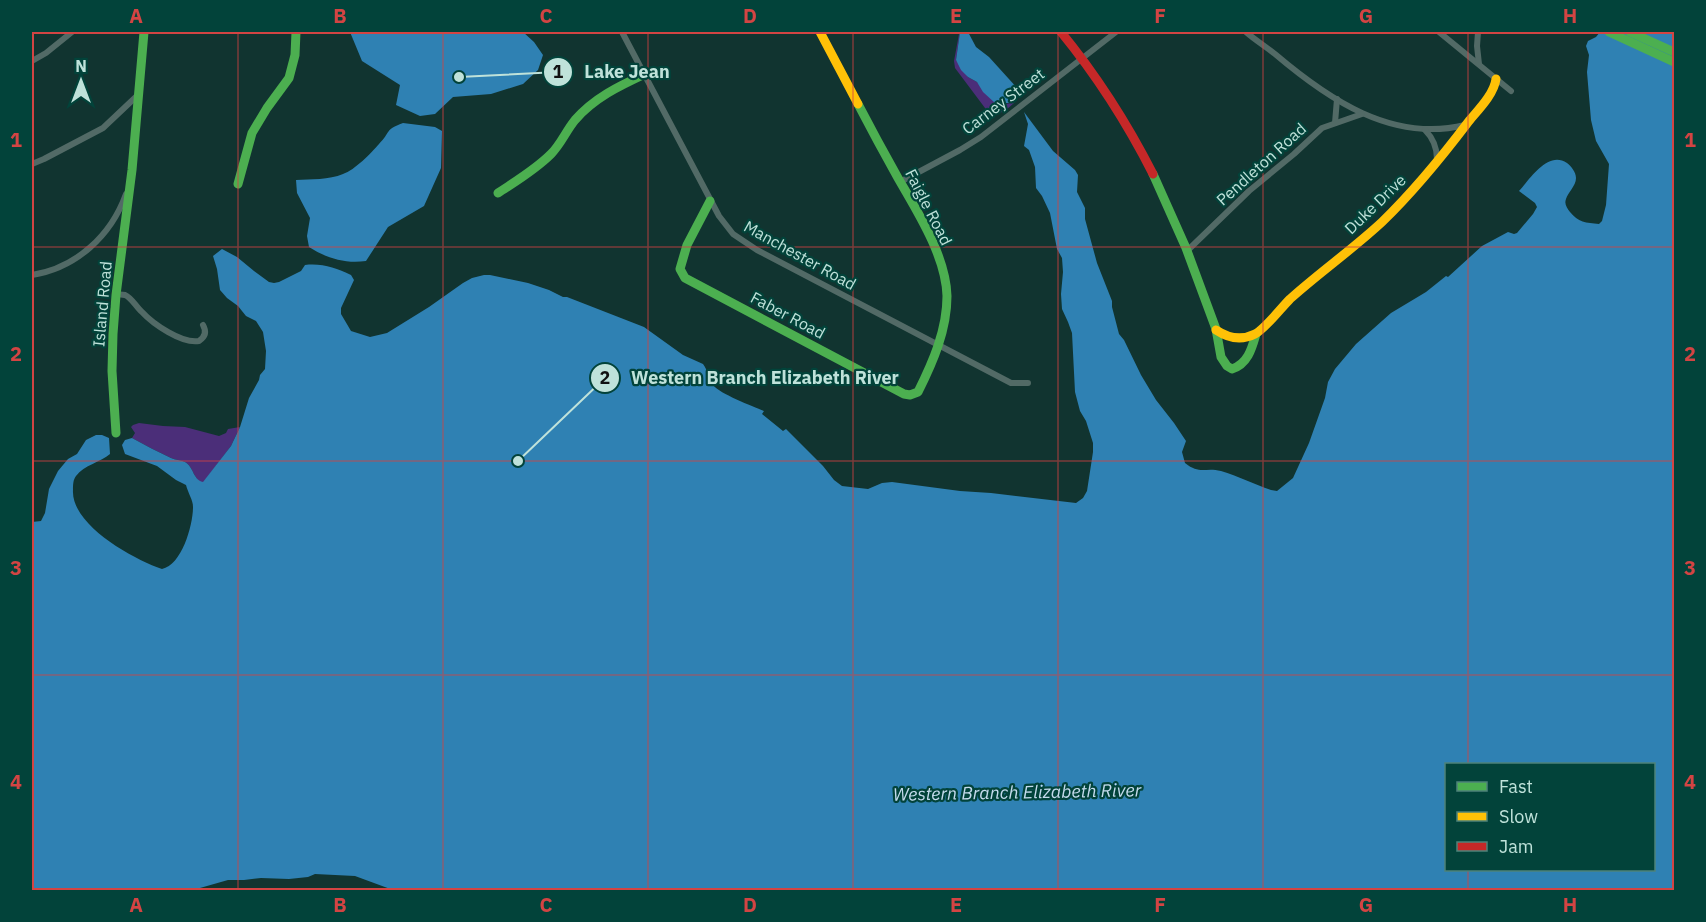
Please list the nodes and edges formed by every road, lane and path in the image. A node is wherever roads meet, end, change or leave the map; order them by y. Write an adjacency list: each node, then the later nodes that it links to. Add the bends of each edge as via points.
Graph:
1 (72, 32): 16 (street)
2 (144, 32): 22 (street, Island Road)
3 (296, 32): 32 (street, via 289,78 252,133)
4 (622, 32): 19 (street, Manchester Road)
5 (820, 32): 31 (street, Faigle Road)
6 (1061, 32): 15 (street, Duke Drive)
7 (1116, 32): 15 (street, Carney Street)
8 (1246, 32): 23 (street)
9 (1440, 32): 10 (street); 18 (street)
10 (1445, 32)
11 (1478, 32): 18 (street)
12 (1609, 32): 17 (street)
13 (1630, 32): 14 (street)
14 (1674, 52)
15 (1082, 57): 31 (street, Carney Street, via 981,137); 35 (street, Duke Drive, via 1140,150)
16 (32, 61)
17 (1674, 62)
18 (1479, 65): 20 (street)
19 (645, 74): 33 (street, via 592,104 542,162); 34 (street, Manchester Road)
20 (1496, 79): 21 (street); 26 (street, Duke Drive, via 1496,87)
21 (1511, 91)
22 (139, 94): 29 (street, via 103,128); 30 (street, Island Road)
23 (1337, 99): 24 (street); 25 (street)
24 (1362, 114): 25 (street, Pendleton Road); 27 (street, via 1397,126)
25 (1335, 123): 35 (street, Pendleton Road, via 1322,128 1249,191)
26 (1466, 125): 27 (street); 28 (street, Duke Drive)
27 (1425, 130): 28 (street, via 1436,146)
28 (1437, 159): 40 (street, Duke Drive, via 1382,222 1290,299)
29 (32, 164)
30 (131, 178): 36 (street, via 118,213 96,243 64,266); 37 (street, Island Road)
31 (900, 182): 41 (street, Faigle Road, via 934,249 945,281 946,310)
32 (238, 184)
33 (498, 193)
34 (710, 201): 41 (street, Manchester Road, via 740,240); 43 (street, Faber Road, via 680,266 686,279)
35 (1187, 251): 39 (street, Duke Drive)
36 (32, 275)
37 (116, 295): 38 (street, via 125,295 147,317 180,337 199,341 204,336); 44 (street, Island Road, via 112,370)
38 (203, 326)
39 (1216, 330): 40 (street, via 1234,338); 40 (street, Duke Drive, via 1222,360 1232,369 1241,366)
40 (1256, 334)
41 (939, 345): 42 (street, Manchester Road, via 1011,383); 43 (street, Faigle Road, via 918,392)
42 (1028, 383)
43 (904, 394)
44 (116, 433)

